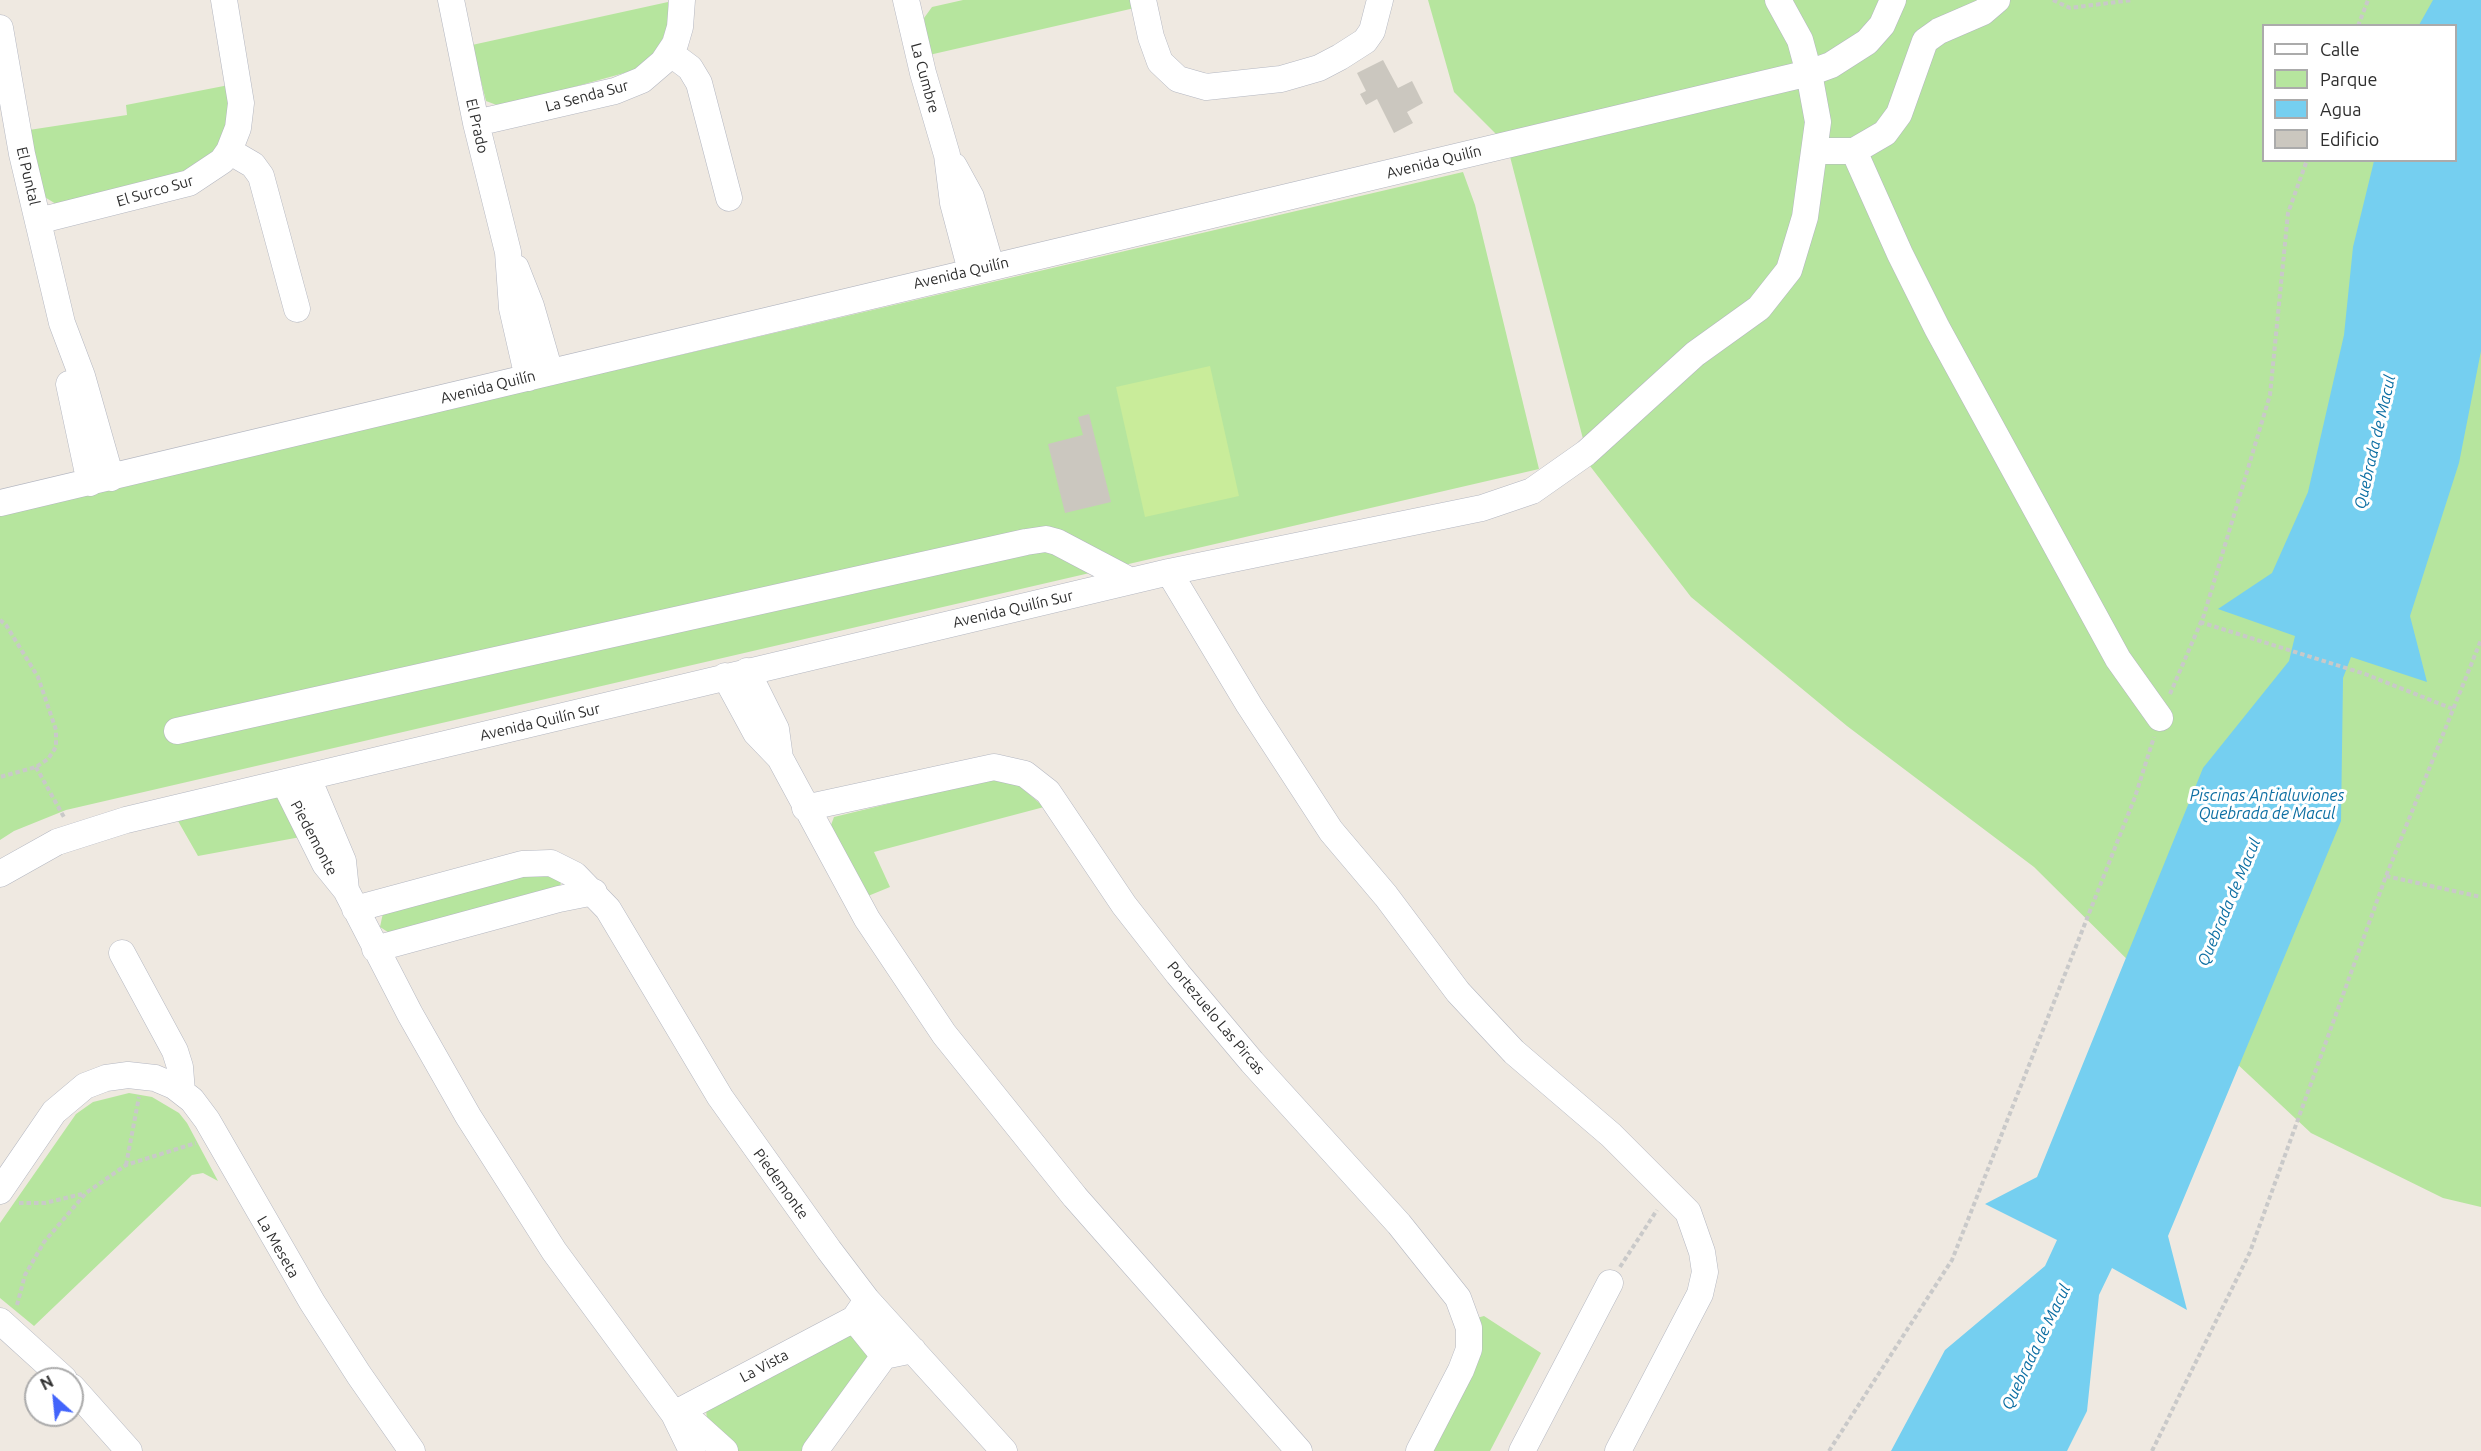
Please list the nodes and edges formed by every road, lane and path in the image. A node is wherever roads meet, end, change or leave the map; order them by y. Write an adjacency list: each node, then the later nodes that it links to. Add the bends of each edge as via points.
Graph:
1 (224, 0): 19 (street, via 241,103 238,128)
2 (451, 0): 17 (street, El Prado)
3 (682, 0): 15 (street, via 680,27)
4 (906, 0): 24 (street, La Cumbre, via 947,155 970,197)
5 (1143, 0): 6 (street, via 1160,62 1178,79 1206,87 1281,79 1319,68 1365,40 1372,31)
6 (1380, 0)
7 (1778, 0): 16 (street, Avenida Quilín Sur, via 1800,40)
8 (1893, 0): 16 (street, Avenida Quilín, via 1882,25 1867,42 1831,65)
9 (1997, 0): 18 (street, via 1983,12 1925,41 1899,114 1885,133)
10 (2053, 0): 11 (path, via 2070,8)
11 (2132, 0)
12 (2368, 0): 13 (path)
13 (2359, 24)
14 (0, 28): 23 (street, El Puntal)
15 (670, 53): 17 (street, La Senda Sur, via 654,71 631,86); 22 (street, via 690,68 699,83)
16 (1809, 73): 20 (street, Avenida Quilín Sur, via 1818,122); 24 (street, Avenida Quilín)
17 (476, 123): 26 (street, El Prado, via 508,252 512,308)
18 (1854, 151): 20 (street); 36 (street, via 1936,328 2118,659)
19 (229, 152): 23 (street, El Surco Sur, via 213,169 189,183); 25 (street, via 253,165 261,176)
20 (1816, 152): 29 (street, Avenida Quilín Sur, via 1797,250 1776,289 1759,308 1695,354 1552,479 1532,491 1482,508)
21 (2306, 162): 32 (path, via 2288,213 2270,395)
22 (729, 198)
23 (38, 220): 27 (street, El Puntal, via 62,323 68,382)
24 (981, 269): 26 (street, Avenida Quilín)
25 (297, 309)
26 (539, 375): 27 (street, Avenida Quilín)
27 (101, 481): 28 (street, Avenida Quilín)
28 (0, 503)
29 (1169, 572): 30 (street, Avenida Quilín Sur); 55 (street, via 1331,831 1458,992 1514,1052)
30 (1131, 581): 34 (street, Avenida Quilín Sur); 37 (street, via 1058,542 1026,542)
31 (0, 620): 38 (path, via 38,677 56,730 57,747)
32 (2200, 622): 35 (path, via 2281,645); 36 (path)
33 (2481, 640): 35 (path)
34 (736, 673): 40 (street, Avenida Quilín Sur); 41 (street, via 776,729 780,758)
35 (2453, 709): 44 (path)
36 (2160, 718): 76 (path, via 2135,797 1952,1260)
37 (177, 731)
38 (36, 766): 39 (path); 42 (path)
39 (0, 777)
40 (297, 781): 42 (street, Avenida Quilín Sur, via 126,820); 47 (street, Piedemonte, via 325,864)
41 (806, 808): 72 (street, via 884,946 963,1060 1075,1197); 73 (street, Portezuelo Las Pircas, via 994,766 1025,774 1048,792 1124,905 1178,974 1399,1224 1458,1298 1470,1328 1469,1349)
42 (74, 836): 43 (street, Avenida Quilín Sur, via 37,851)
43 (0, 874)
44 (2386, 876): 46 (path); 77 (path, via 2250,1252)
45 (594, 892): 47 (street, Piedemonte, via 567,869 551,862 533,862); 48 (street); 59 (street, Piedemonte, via 608,909 720,1097)
46 (2481, 897)
47 (351, 900): 48 (street, Piedemonte)
48 (375, 949): 65 (street, Piedemonte, via 468,1116 526,1209)
49 (122, 953): 50 (street)
50 (165, 1034): 51 (street, via 163,1056); 52 (street, via 178,1060)
51 (144, 1076): 52 (street, La Meseta); 54 (path); 57 (street, via 117,1076 95,1082 63,1102)
52 (182, 1092): 53 (street, La Meseta, via 200,1109)
53 (217, 1136): 54 (path); 67 (street, La Meseta, via 306,1294)
54 (126, 1165): 56 (path)
55 (1669, 1191): 58 (path); 75 (street, via 1688,1212 1698,1233 1705,1272 1700,1294)
56 (86, 1193): 57 (path, via 45,1203); 60 (path, via 56,1226 26,1275)
57 (6, 1196)
58 (1610, 1283): 74 (street)
59 (861, 1310): 61 (street, Piedemonte); 62 (street); 65 (street, La Vista)
60 (9, 1329): 63 (street)
61 (913, 1350): 62 (street); 71 (street, Piedemonte)
62 (884, 1356): 70 (street)
63 (51, 1367)
64 (84, 1400): 66 (street)
65 (674, 1414): 68 (street, Piedemonte); 69 (street, Piedemonte, via 694,1424)
66 (129, 1451)
67 (412, 1451)
68 (692, 1451)
69 (725, 1451)
70 (815, 1451)
71 (1004, 1451)
72 (1299, 1451)
73 (1419, 1451)
74 (1522, 1451)
75 (1618, 1451)
76 (1828, 1451)
77 (2152, 1451)

